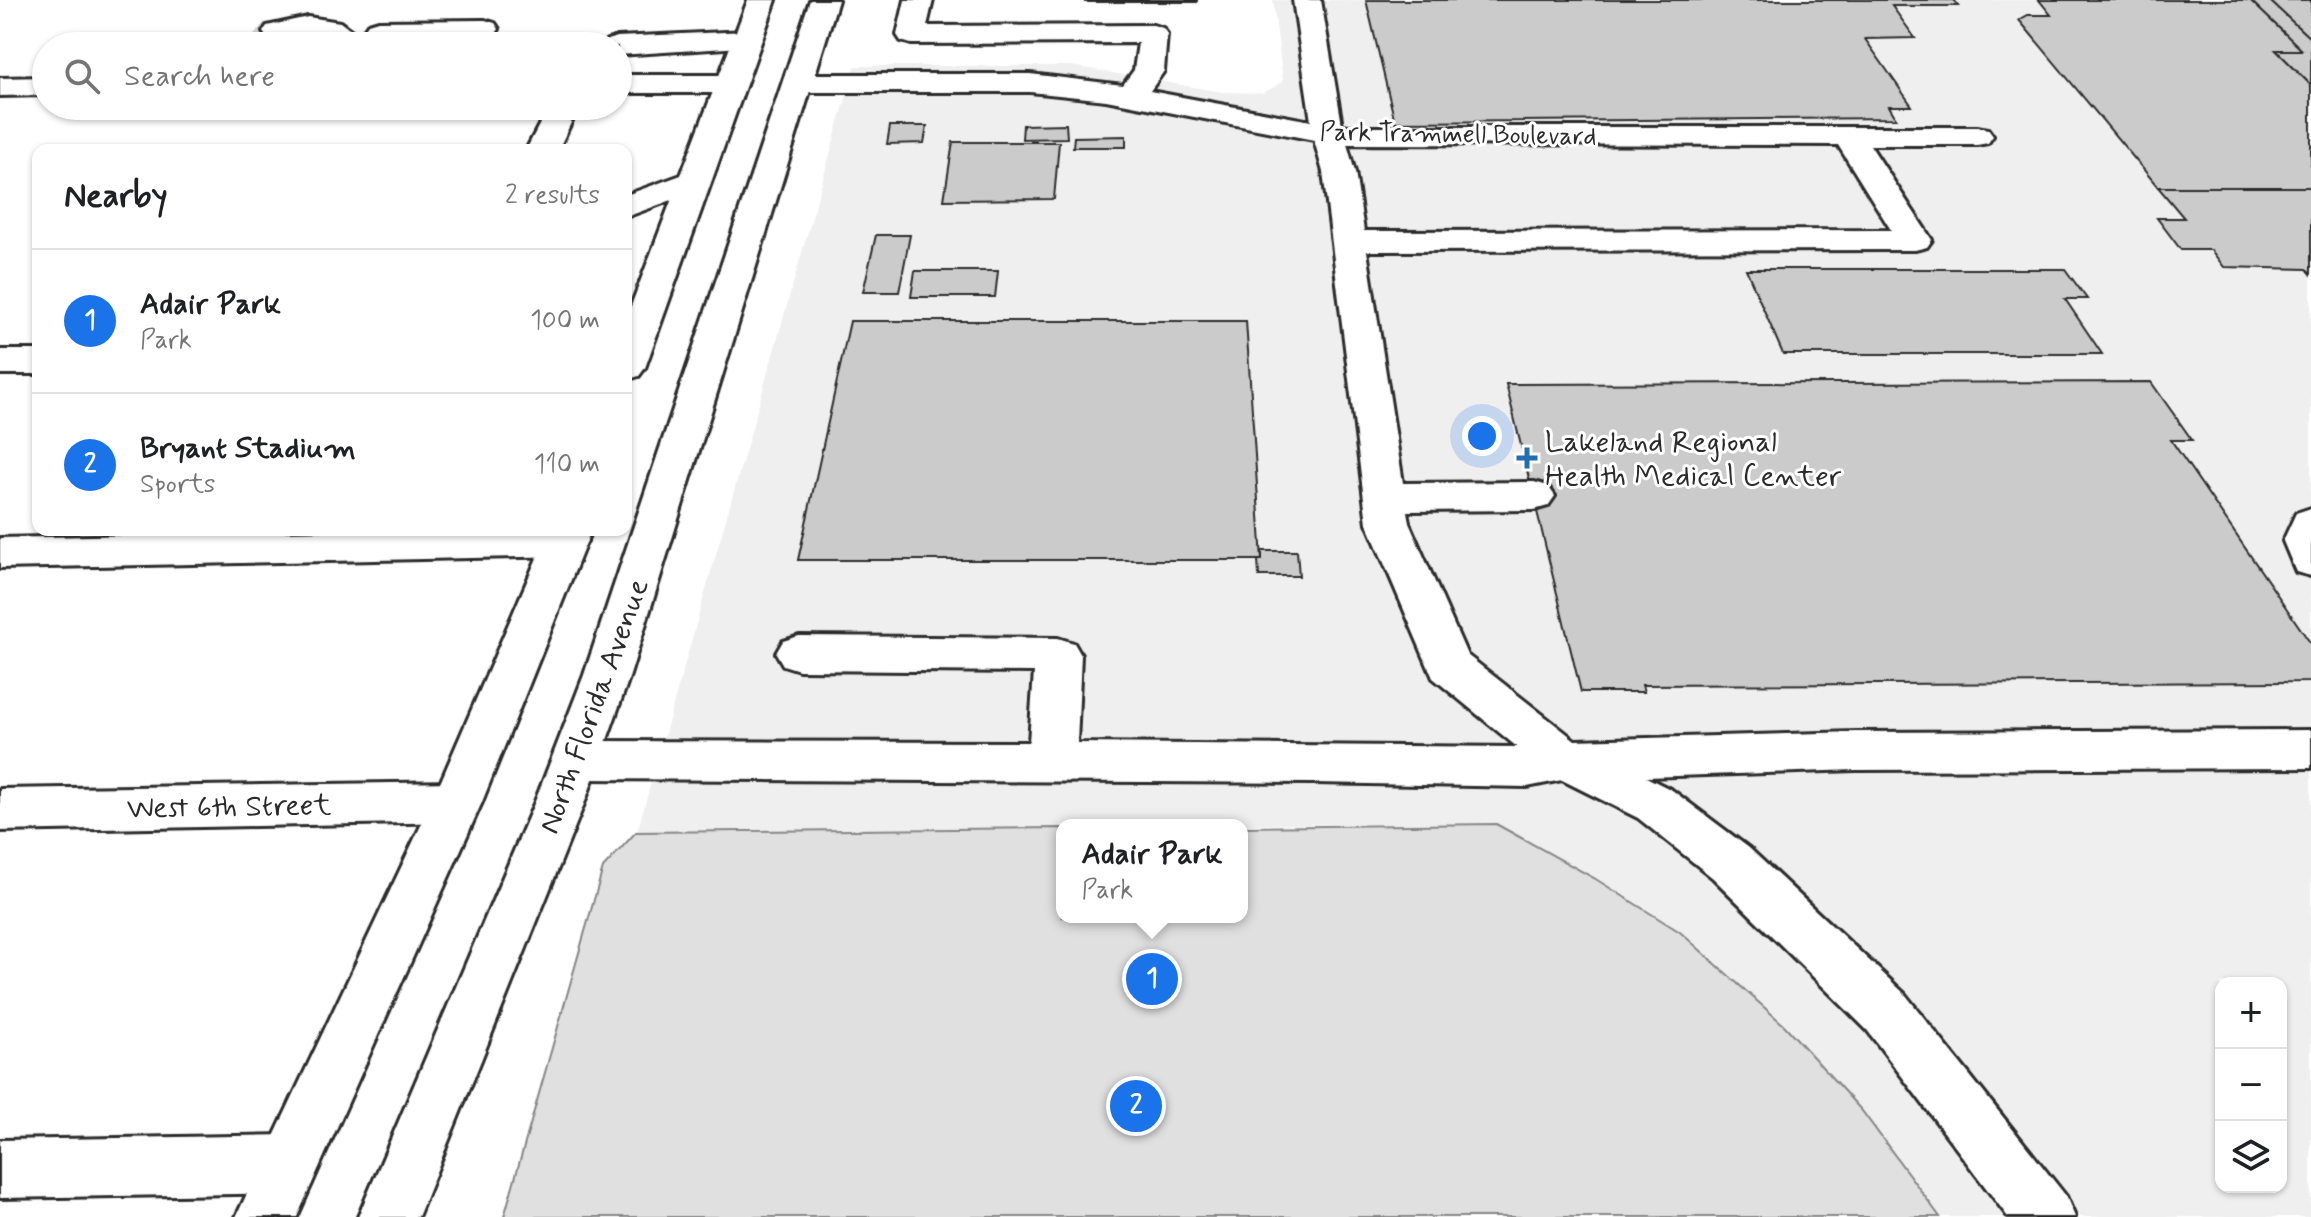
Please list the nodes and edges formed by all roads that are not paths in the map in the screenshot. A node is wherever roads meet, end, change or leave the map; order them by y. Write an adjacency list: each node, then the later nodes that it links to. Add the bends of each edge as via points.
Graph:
1 (762, 0): 9 (main road)
2 (824, 0): 11 (main road, North Florida Avenue)
3 (919, 0): 16 (main road, via 911,35 1153,34 1149,71)
4 (1307, 0): 18 (main road)
5 (485, 29): 8 (main road)
6 (277, 32): 7 (main road, via 324,25)
7 (328, 32)
8 (448, 32)
9 (747, 40): 10 (main road); 13 (main road)
10 (632, 45)
11 (799, 83): 16 (main road, Park Trammell Boulevard, via 1030,83); 37 (main road, North Florida Avenue, via 645,564)
12 (632, 84): 13 (main road)
13 (731, 84): 22 (main road)
14 (32, 86): 15 (main road)
15 (0, 87)
16 (1130, 96): 18 (main road, Park Trammell Boulevard)
17 (557, 120): 21 (main road)
18 (1328, 132): 19 (main road, Park Trammell Boulevard); 24 (main road)
19 (1848, 136): 20 (main road, Park Trammell Boulevard); 24 (main road, via 1915,240)
20 (1977, 136)
21 (545, 144)
22 (695, 180): 23 (main road); 25 (main road)
23 (632, 205)
24 (1350, 241): 29 (main road)
25 (632, 349)
26 (0, 362): 27 (main road)
27 (32, 362)
28 (1534, 496): 29 (main road)
29 (1385, 497): 38 (main road, via 1388,523 1449,666)
30 (2311, 523): 34 (main road, via 2304,541)
31 (536, 536): 33 (main road)
32 (568, 536): 40 (main road)
33 (0, 553)
34 (2311, 561)
35 (799, 653): 39 (main road, via 1058,655)
36 (2311, 749): 38 (main road, via 1856,751)
37 (576, 760): 39 (main road); 45 (main road, North Florida Avenue)
38 (1566, 760): 39 (main road, via 1527,767); 46 (main road, via 1655,804 1731,863 1886,1012)
39 (1052, 763)
40 (457, 802): 41 (main road, West 6th Street); 42 (main road)
41 (0, 810)
42 (290, 1164): 43 (main road); 44 (main road)
43 (0, 1169)
44 (266, 1217)
45 (388, 1217)
46 (2045, 1217)

